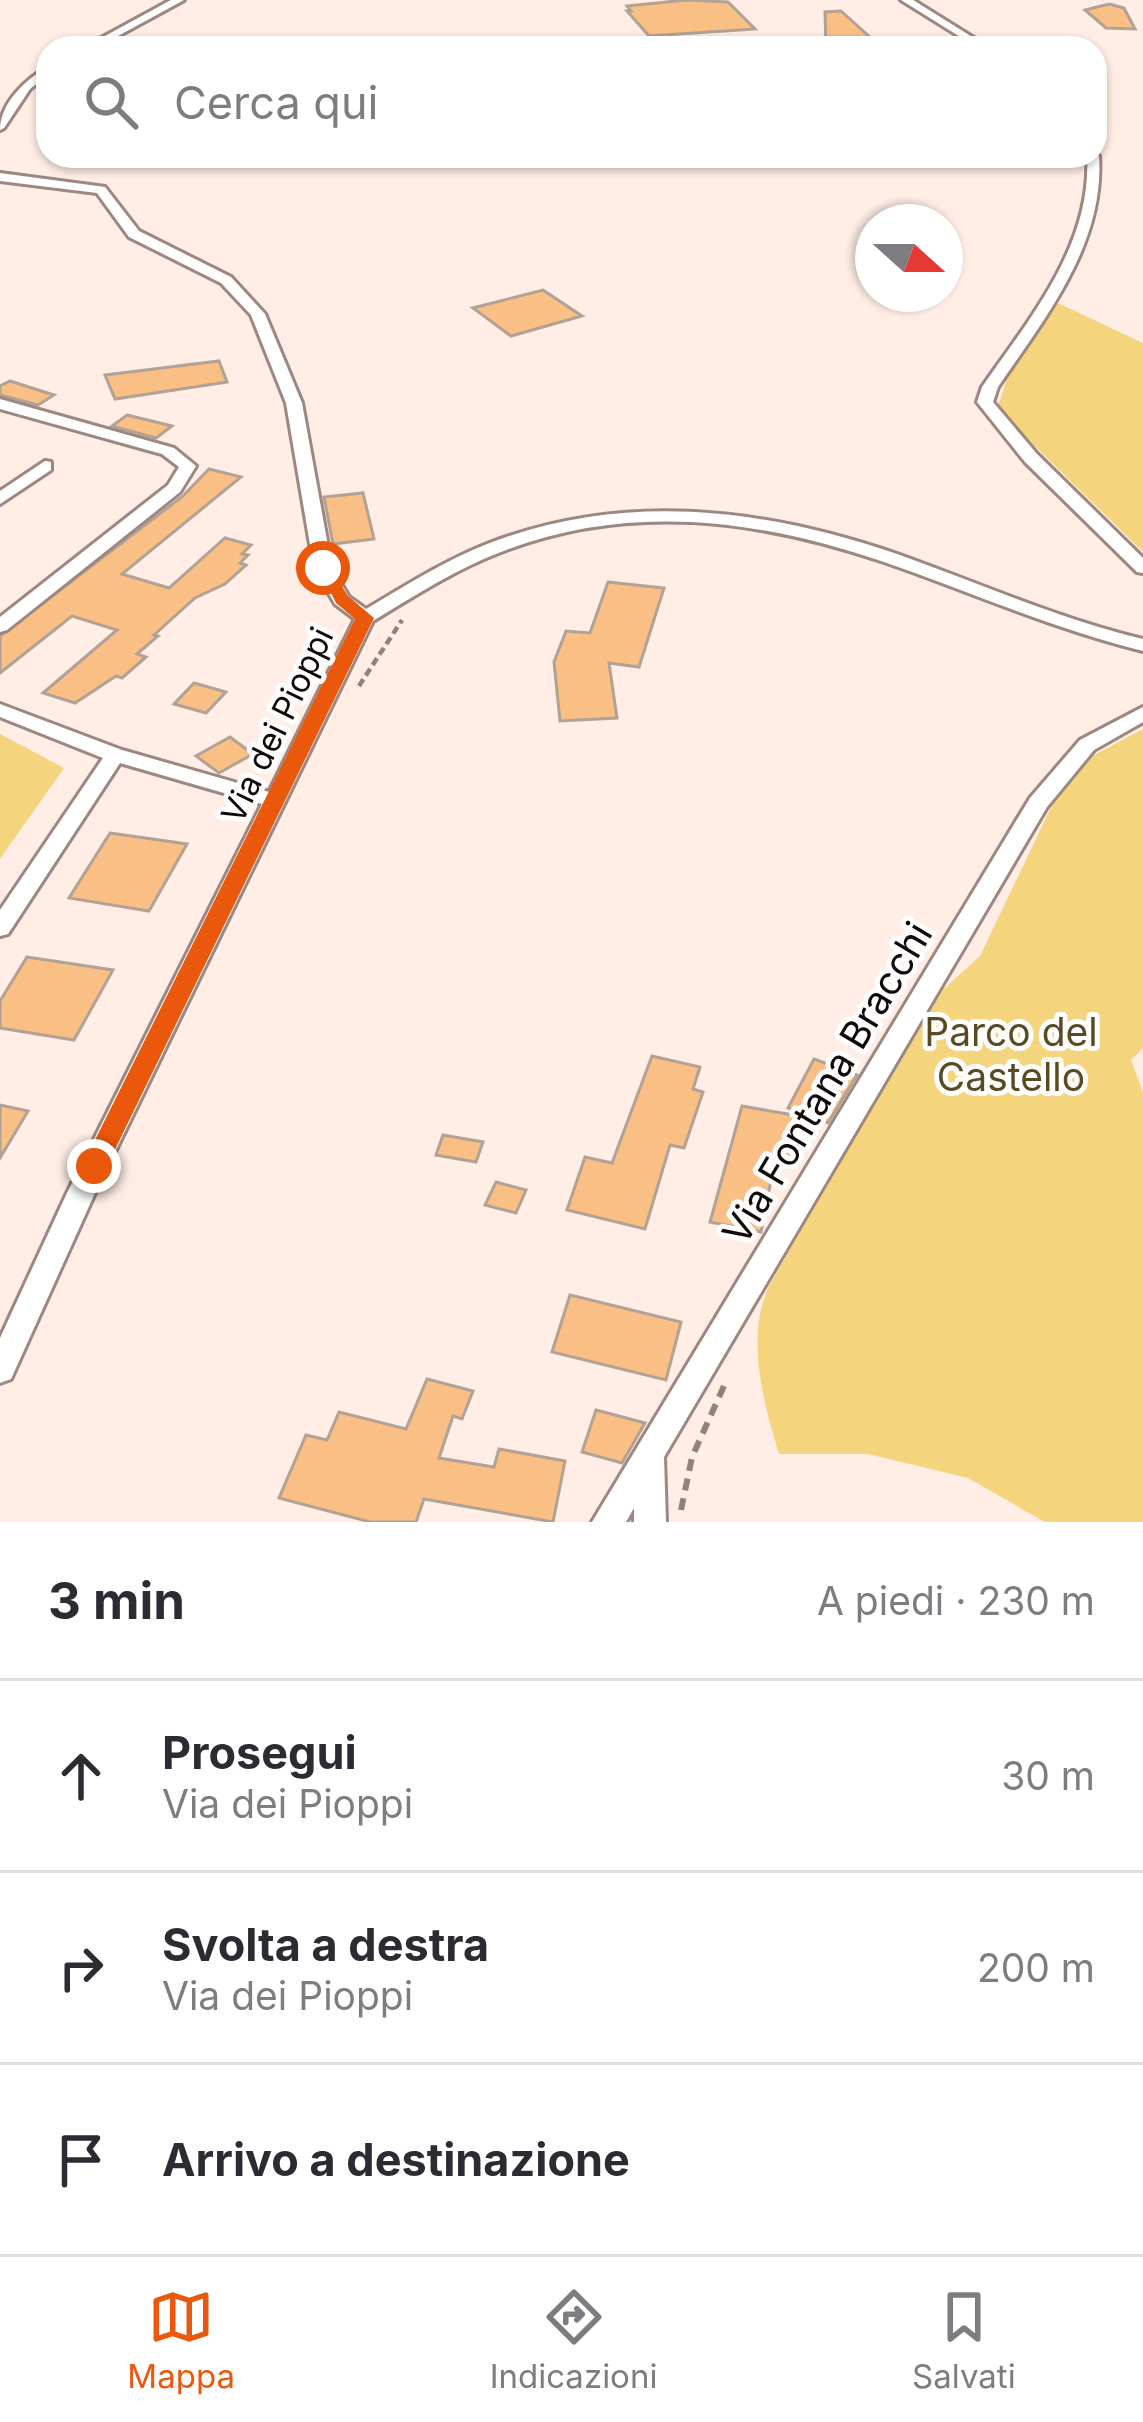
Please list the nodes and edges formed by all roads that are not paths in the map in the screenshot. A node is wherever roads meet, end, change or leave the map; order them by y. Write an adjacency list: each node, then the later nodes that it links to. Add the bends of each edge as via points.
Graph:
1 (179, 0): 3 (street)
2 (906, 0): 4 (street)
3 (111, 36)
4 (965, 36)
5 (36, 79): 6 (street)
6 (0, 126)
7 (1094, 168): 12 (street, via 1096,197 1058,284 985,402 1030,458)
8 (0, 177): 13 (street, Via dei Pioppi, via 101,190 134,234 241,292 290,386 323,568 342,600)
9 (0, 404): 14 (street, via 168,452 188,466 174,488)
10 (45, 466): 11 (street)
11 (0, 499)
12 (1143, 568)
13 (365, 618): 15 (street, via 500,542 593,517 675,511 818,535 1032,615); 19 (street, Via dei Pioppi)
14 (0, 626)
15 (1143, 645)
16 (0, 710): 18 (street)
17 (1143, 713): 22 (street, Via Fontana Bracchi, via 1087,745 1038,803)
18 (115, 754): 19 (street); 20 (street)
19 (277, 801): 21 (street, Via dei Pioppi)
20 (0, 928)
21 (0, 1370)
22 (649, 1458): 23 (street, Via Fontana Bracchi); 24 (street)
23 (608, 1522)
24 (650, 1522)

